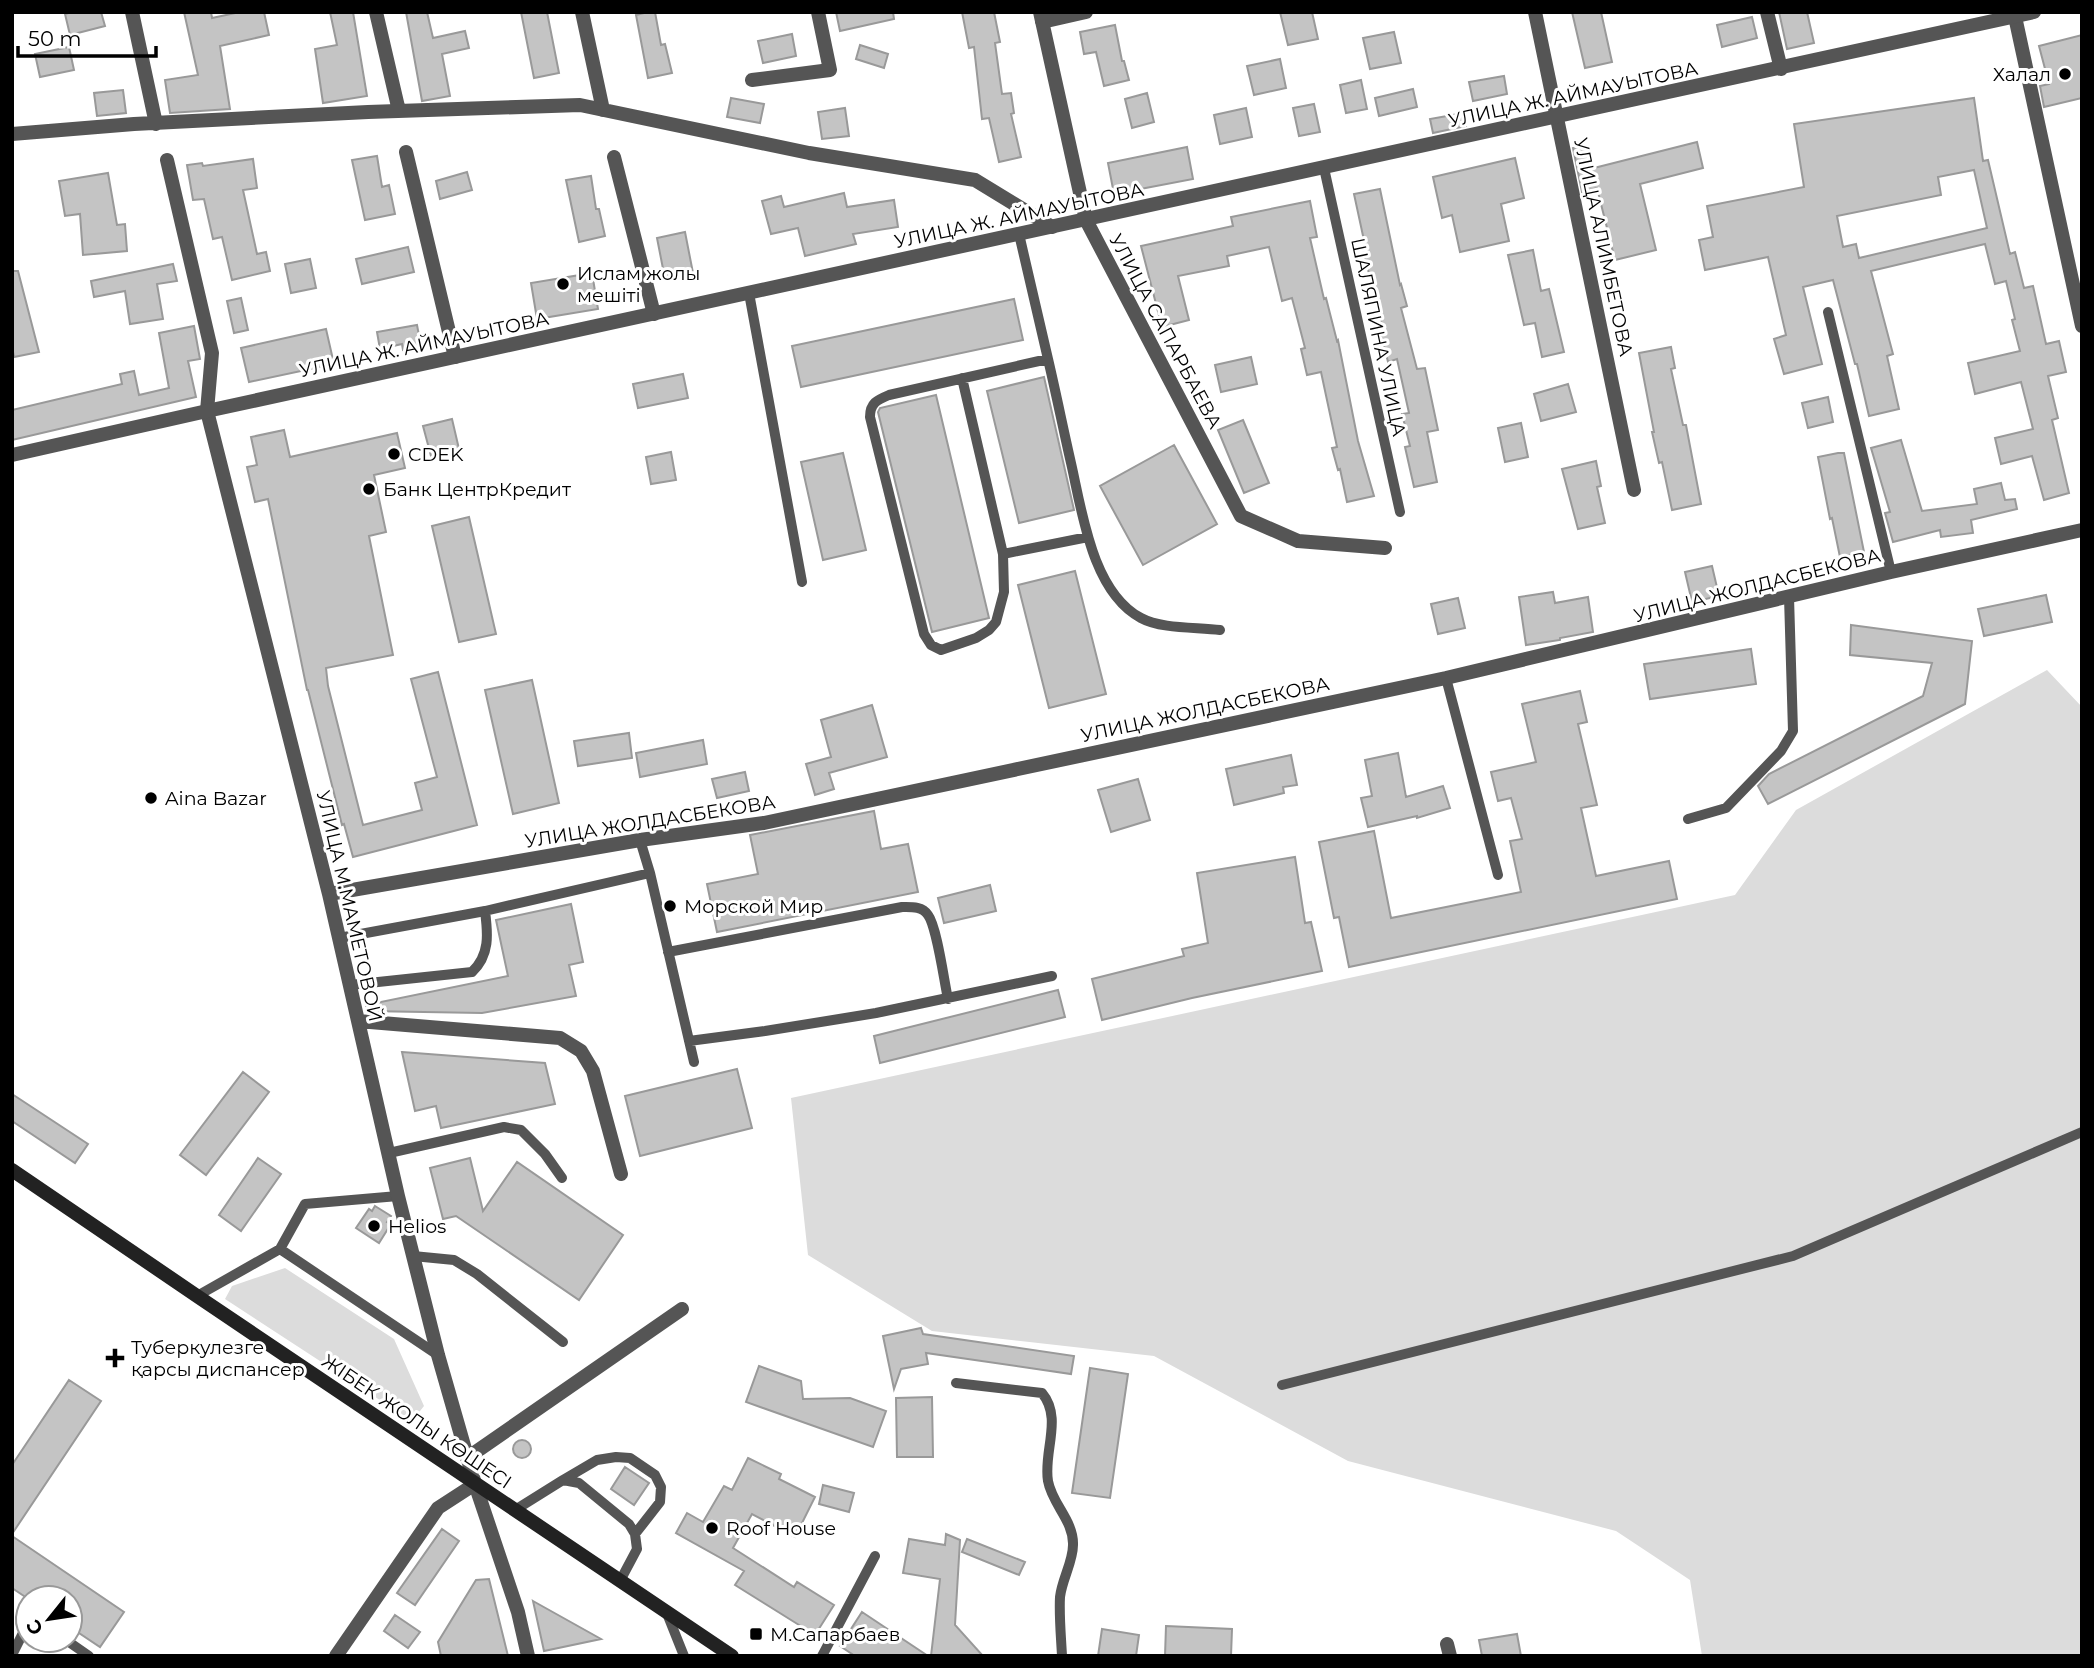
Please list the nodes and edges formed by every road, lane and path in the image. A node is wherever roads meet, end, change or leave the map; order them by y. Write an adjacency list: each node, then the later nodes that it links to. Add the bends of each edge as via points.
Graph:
1 (132, 12): 16 (street)
2 (376, 12): 14 (street)
3 (582, 12): 13 (street)
4 (818, 12): 12 (street, via 830,70)
5 (1086, 12): 10 (street)
6 (1535, 12): 15 (street, УЛИЦА АЛИМБЕТОВА)
7 (1768, 12): 11 (street)
8 (2034, 12): 9 (street, УЛИЦА Ж. АЙМАУЫТОВА)
9 (2015, 14): 11 (street, УЛИЦА Ж. АЙМАУЫТОВА); 28 (street)
10 (1041, 17): 22 (street, УЛИЦА САПАРБАЕВА)
11 (1781, 69): 15 (street, УЛИЦА Ж. АЙМАУЫТОВА)
12 (752, 80)
13 (603, 110): 14 (street, via 580,105); 23 (street, via 809,153 975,180)
14 (399, 111): 16 (street)
15 (1558, 117): 21 (street, УЛИЦА Ж. АЙМАУЫТОВА); 34 (street, УЛИЦА АЛИМБЕТОВА)
16 (156, 124): 17 (street)
17 (12, 134)
18 (406, 152): 29 (street)
19 (614, 158): 27 (street)
20 (167, 160): 32 (street, УЛИЦА М.МАМЕТОВОЙ, via 212,353)
21 (1324, 168): 22 (street, УЛИЦА Ж. АЙМАУЫТОВА); 35 (lane, ШАЛЯПИНА УЛИЦА)
22 (1086, 220): 23 (street, УЛИЦА Ж. АЙМАУЫТОВА); 38 (street, УЛИЦА САПАРБАЕВА, via 1241,516 1298,541)
23 (1052, 227): 24 (street, УЛИЦА Ж. АЙМАУЫТОВА)
24 (1019, 234): 25 (street, УЛИЦА Ж. АЙМАУЫТОВА); 30 (lane)
25 (750, 293): 27 (street, УЛИЦА Ж. АЙМАУЫТОВА); 41 (lane)
26 (1828, 312): 40 (lane)
27 (654, 314): 29 (street, УЛИЦА Ж. АЙМАУЫТОВА)
28 (2082, 326)
29 (455, 357): 32 (street, УЛИЦА Ж. АЙМАУЫТОВА)
30 (1048, 359): 31 (lane); 37 (lane)
31 (962, 378): 39 (lane); 39 (lane, via 889,395 878,399 870,410 924,634 931,646 941,650 976,638 996,622 1004,592)
32 (207, 411): 33 (street, УЛИЦА Ж. АЙМАУЫТОВА); 49 (street, УЛИЦА М.МАМЕТОВОЙ)
33 (12, 455)
34 (1634, 490)
35 (1400, 512)
36 (2082, 530): 40 (street, УЛИЦА ЖОЛДАСБЕКОВА)
37 (1088, 537): 39 (lane); 43 (lane, via 1111,587 1139,617 1151,623)
38 (1385, 548)
39 (1003, 554)
40 (1891, 572): 42 (street, УЛИЦА ЖОЛДАСБЕКОВА)
41 (802, 582)
42 (1789, 597): 44 (street, УЛИЦА ЖОЛДАСБЕКОВА); 45 (lane, via 1793,732 1782,751 1726,808)
43 (1220, 630)
44 (1446, 678): 46 (street, УЛИЦА ЖОЛДАСБЕКОВА, via 764,823); 48 (lane)
45 (1688, 819)
46 (640, 840): 47 (lane); 49 (street, УЛИЦА ЖОЛДАСБЕКОВА)
47 (650, 873): 50 (lane); 52 (lane)
48 (1498, 875)
49 (329, 894): 51 (street, УЛИЦА М.МАМЕТОВОЙ)
50 (485, 911): 51 (lane); 54 (lane, via 488,935 481,963 472,972)
51 (339, 938): 54 (street, УЛИЦА М.МАМЕТОВОЙ)
52 (668, 952): 55 (lane, via 918,907 928,914); 57 (lane)
53 (1052, 976): 55 (lane)
54 (350, 985): 56 (street, УЛИЦА М.МАМЕТОВОЙ)
55 (948, 999): 57 (lane)
56 (358, 1021): 60 (street, УЛИЦА М.МАМЕТОВОЙ); 62 (street, via 560,1038 581,1051 593,1071)
57 (690, 1041): 58 (lane)
58 (694, 1062)
59 (2082, 1132): 72 (lane, via 1793,1256)
60 (389, 1153): 63 (lane, via 504,1127 521,1130); 64 (street, УЛИЦА М.МАМЕТОВОЙ)
61 (12, 1170): 67 (main road, ЖІБЕК ЖОЛЫ КӨШЕСІ)
62 (621, 1174)
63 (562, 1178)
64 (398, 1196): 65 (lane, via 305,1204); 66 (street, УЛИЦА М.МАМЕТОВОЙ)
65 (280, 1249): 67 (lane); 70 (lane)
66 (413, 1256): 69 (lane, via 454,1260); 70 (street, УЛИЦА М.МАМЕТОВОЙ)
67 (197, 1296): 75 (main road, ЖІБЕК ЖОЛЫ КӨШЕСІ)
68 (682, 1309): 73 (street)
69 (563, 1342)
70 (438, 1355): 73 (street, УЛИЦА М.МАМЕТОВОЙ)
71 (956, 1382): 86 (lane, via 1042,1393 1050,1403 1048,1480 1069,1523 1073,1545 1060,1596)
72 (1282, 1385)
73 (467, 1458): 75 (street, УЛИЦА М.МАМЕТОВОЙ)
74 (563, 1480): 76 (lane); 77 (lane, via 579,1483); 77 (lane, via 597,1460 617,1457 630,1458 655,1475 662,1487 660,1502)
75 (475, 1484): 76 (main road, ЖІБЕК ЖОЛЫ КӨШЕСІ); 81 (street, via 438,1508); 82 (street, УЛИЦА М.МАМЕТОВОЙ)
76 (515, 1510): 79 (main road, ЖІБЕК ЖОЛЫ КӨШЕСІ)
77 (635, 1534): 79 (lane, via 637,1549)
78 (875, 1556): 85 (lane)
79 (620, 1581): 80 (main road, ЖІБЕК ЖОЛЫ КӨШЕСІ)
80 (666, 1611): 83 (lane); 84 (main road, ЖІБЕК ЖОЛЫ КӨШЕСІ)
81 (336, 1656)
82 (528, 1656)
83 (684, 1656)
84 (732, 1656)
85 (822, 1656)
86 (1062, 1656)

